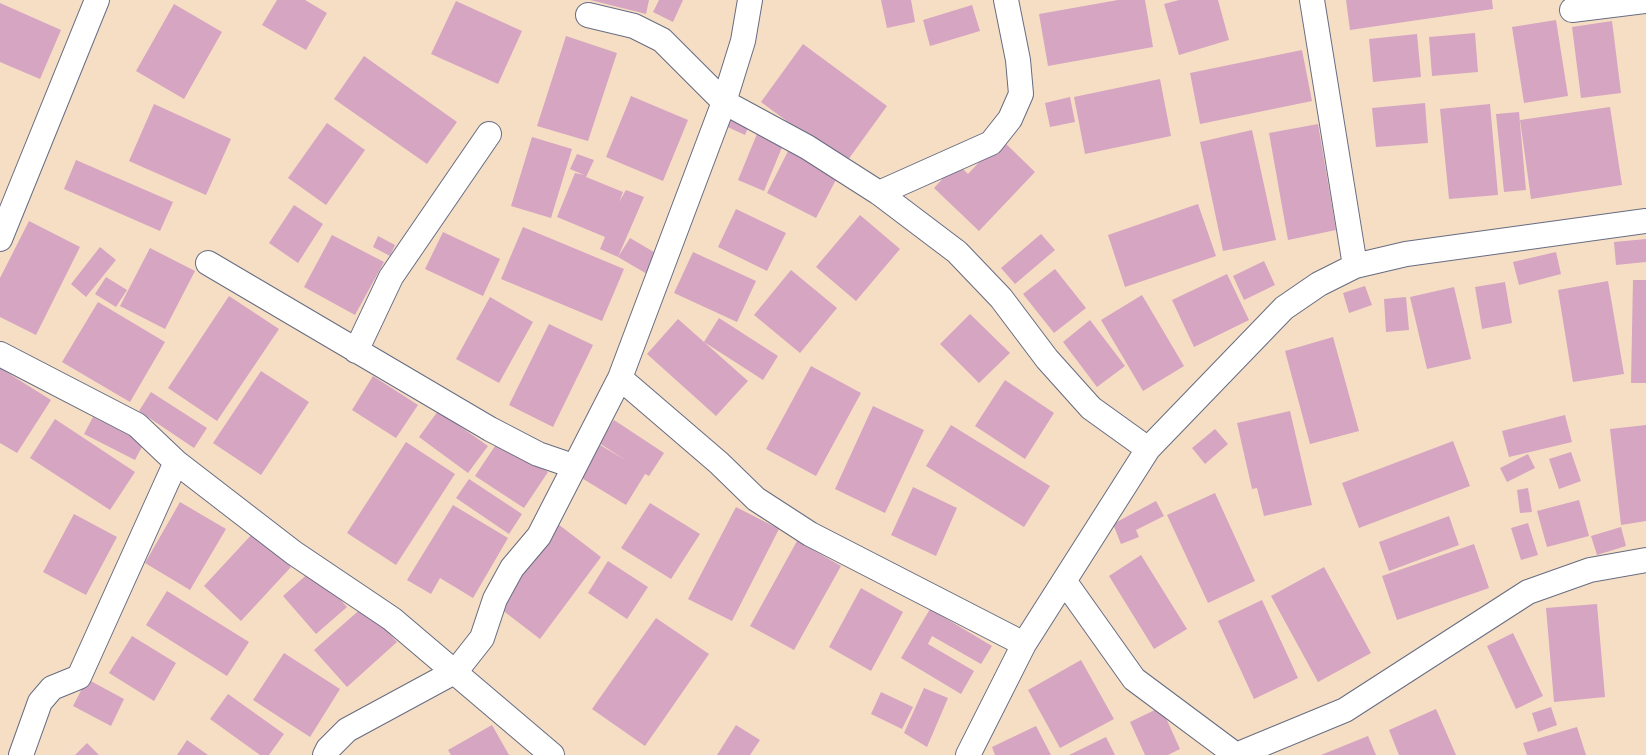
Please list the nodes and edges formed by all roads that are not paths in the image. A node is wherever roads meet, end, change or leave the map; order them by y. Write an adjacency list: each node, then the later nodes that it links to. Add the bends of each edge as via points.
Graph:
1 (97, 0): 12 (street)
2 (750, 0): 8 (street)
3 (1005, 0): 10 (street, via 1021,94 1010,119 991,143)
4 (1312, 0): 14 (street)
5 (1646, 1): 6 (street)
6 (1572, 10)
7 (588, 15): 8 (street, via 634,26 662,40)
8 (724, 102): 10 (street, via 807,147); 17 (street)
9 (489, 135): 15 (street, via 391,277)
10 (879, 193): 18 (street, via 957,252 1001,298 1047,360 1091,408)
11 (1646, 221): 14 (street, via 1406,254)
12 (0, 240)
13 (208, 263): 15 (street)
14 (1355, 266): 18 (street, via 1284,308)
15 (356, 351): 20 (street, via 490,429 538,454)
16 (0, 354): 19 (street, via 137,425)
17 (621, 378): 20 (street); 23 (street, via 756,500 810,534)
18 (1148, 449): 22 (street)
19 (176, 462): 24 (street, via 294,554 392,619); 25 (street, via 79,677 52,688 40,702)
20 (573, 466): 24 (street, via 539,536 512,568 495,599 482,638)
21 (1646, 560): 22 (street, via 1590,570 1528,592 1345,710 1236,755 1134,679)
22 (1065, 582): 23 (street)
23 (1024, 644): 28 (street)
24 (456, 671): 26 (street, via 347,730); 27 (street)
25 (21, 755)
26 (325, 755)
27 (552, 755)
28 (968, 755)

